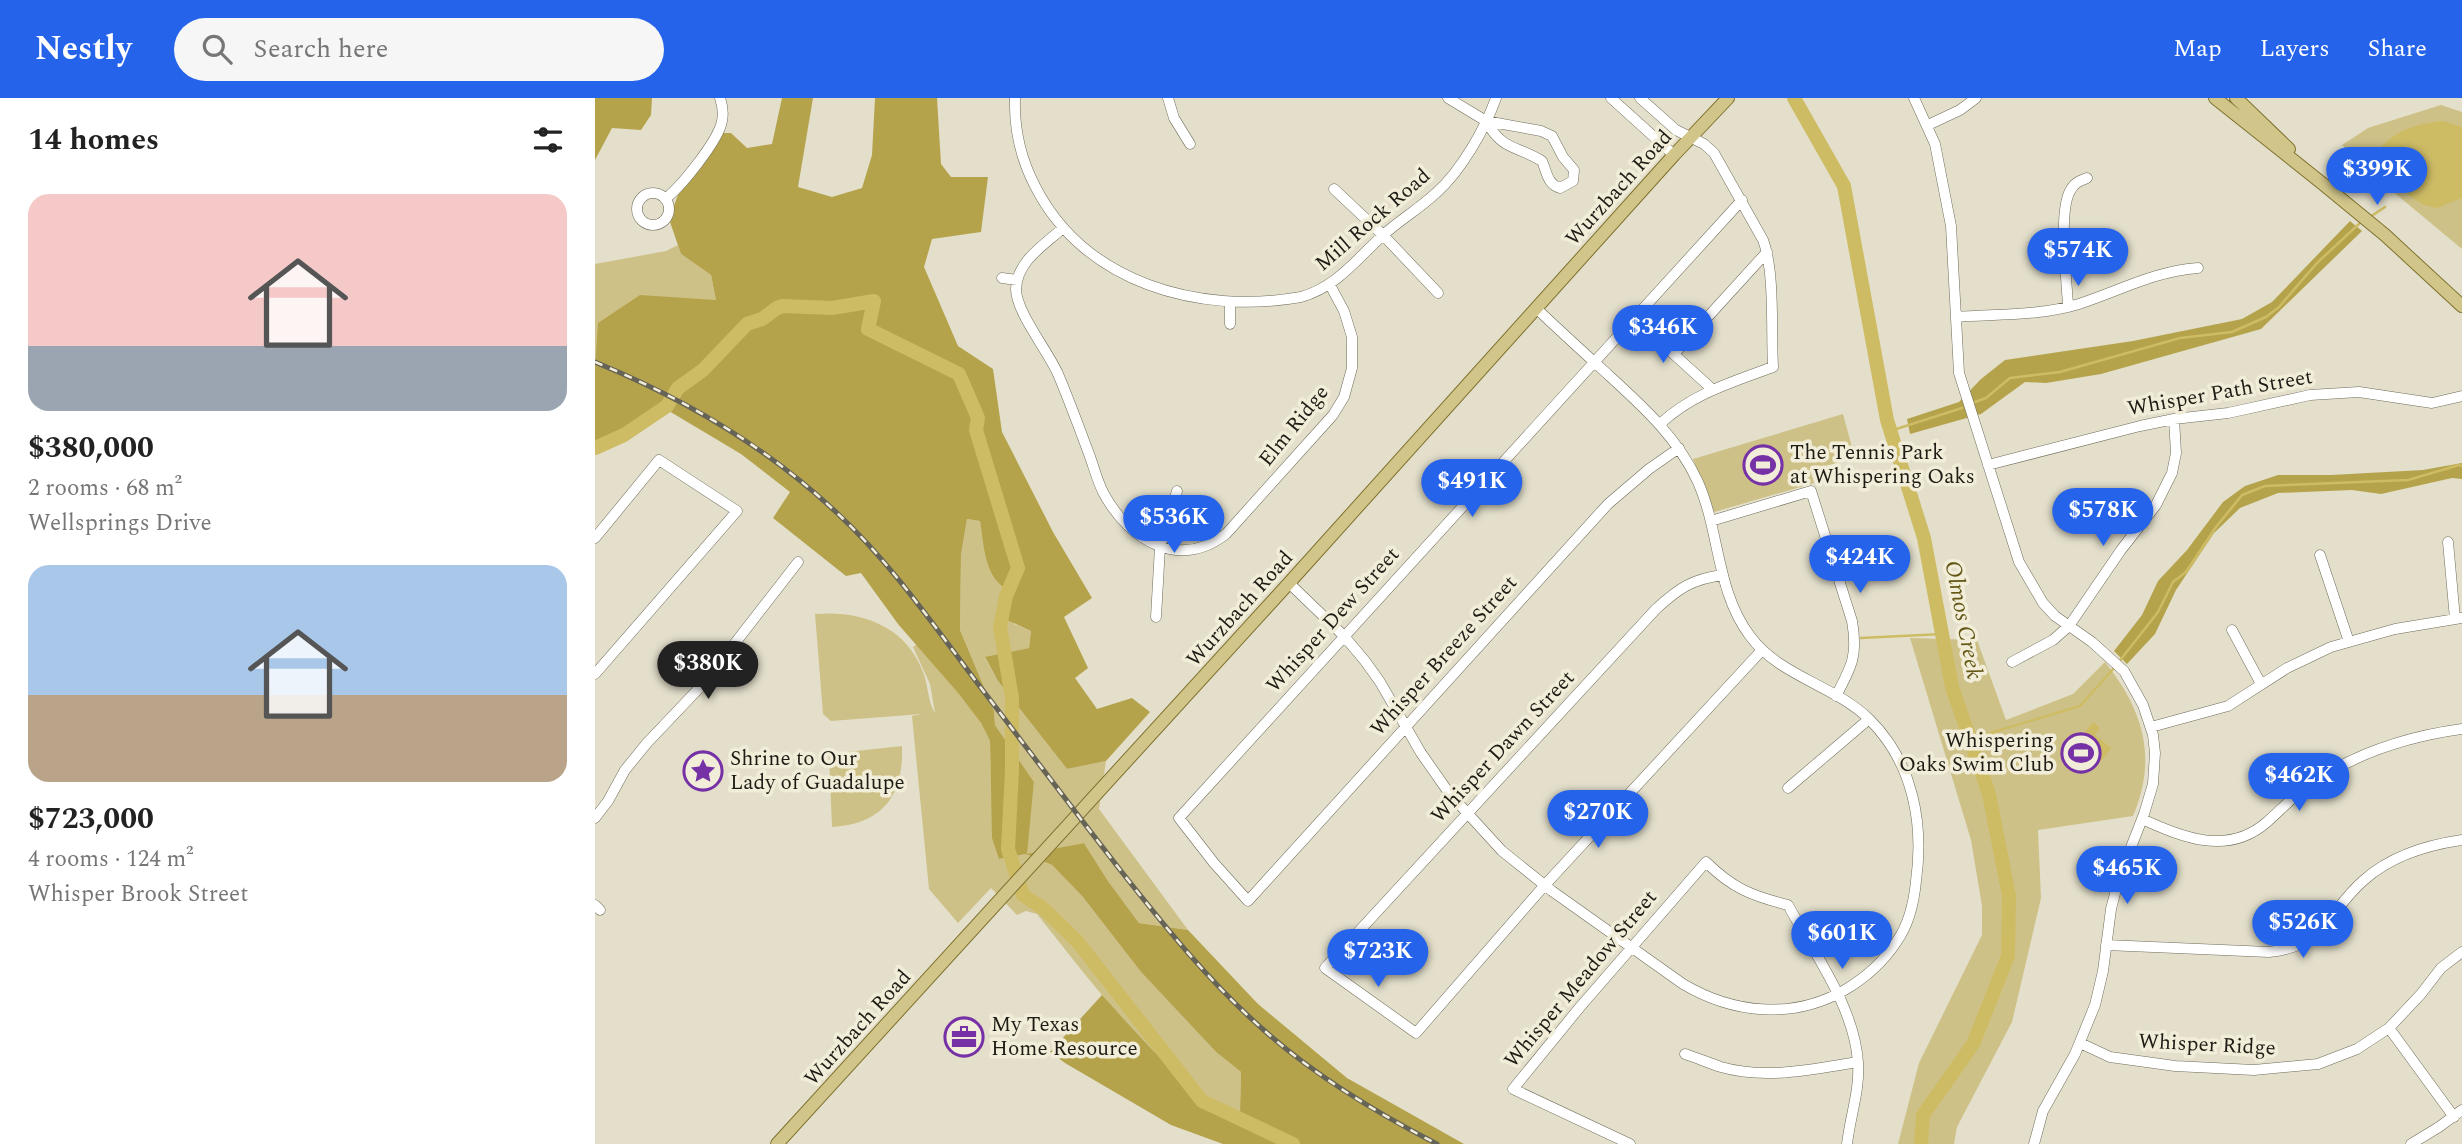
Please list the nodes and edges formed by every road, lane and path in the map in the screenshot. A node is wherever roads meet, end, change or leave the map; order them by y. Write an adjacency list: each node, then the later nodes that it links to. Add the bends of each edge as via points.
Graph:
1 (720, 98): 25 (street, via 723,116 719,130 685,181)
2 (1015, 98): 27 (street, Mill Rock Road, via 1030,177)
3 (1168, 98): 18 (street)
4 (1448, 98): 14 (street)
5 (1496, 98): 14 (street, Mill Rock Road)
6 (1611, 98): 15 (street)
7 (1640, 98): 13 (street)
8 (1728, 98): 17 (main road, Wurzbach Road)
9 (1914, 98): 16 (street)
10 (1976, 98): 16 (street)
11 (2215, 98): 23 (main road)
12 (2236, 98): 23 (main road)
13 (1653, 110): 15 (street); 17 (street)
14 (1486, 121): 19 (street, via 1541,131 1552,136); 21 (street, via 1495,137); 28 (street, Mill Rock Road, via 1444,185)
15 (1641, 124): 20 (street)
16 (1928, 125): 39 (street, via 1952,234)
17 (1691, 137): 20 (main road, Wurzbach Road); 26 (street, via 1714,153)
18 (1190, 144)
19 (1560, 152): 21 (street); 21 (street, via 1574,170 1573,181 1567,185 1550,183)
20 (1674, 155): 38 (main road, Wurzbach Road)
21 (1542, 161)
22 (2087, 178): 36 (street, via 2070,190 2064,214)
23 (2323, 184): 37 (main road)
24 (1334, 189): 28 (street)
25 (665, 199)
26 (1742, 200): 29 (street); 40 (street, Whisper Dew Street)
27 (1063, 228): 32 (street, via 1026,261); 35 (street, Mill Rock Road, via 1094,256 1137,281 1184,296)
28 (1383, 235): 33 (street, Mill Rock Road); 34 (street)
29 (1767, 252): 42 (street); 44 (street, via 1773,367)
30 (2198, 268): 36 (street, via 2167,271)
31 (1002, 278): 32 (street)
32 (1017, 280): 54 (street, via 1019,305 1058,372 1105,496 1136,532)
33 (1330, 285): 35 (street, Mill Rock Road, via 1290,299); 54 (street, Elm Ridge, via 1352,337 1350,378 1339,407 1226,534 1191,551)
34 (1438, 293)
35 (1230, 302): 41 (street)
36 (2068, 306): 39 (street)
37 (2462, 306)
38 (1537, 309): 43 (street); 58 (main road, Wurzbach Road)
39 (1956, 317): 49 (street, via 1959,373)
40 (1634, 318): 42 (street); 43 (street, Whisper Dew Street)
41 (1230, 324)
42 (1674, 354): 44 (street)
43 (1594, 362): 47 (street); 63 (street, Whisper Dew Street)
44 (1712, 389): 47 (street)
45 (2462, 396): 46 (street, Whisper Path Street, via 2432,403 2334,393)
46 (2173, 419): 49 (street, Whisper Path Street); 61 (street, via 2176,453 2164,492)
47 (1660, 424): 48 (street)
48 (1679, 448): 51 (street); 71 (street, Whisper Breeze Street, via 1608,504)
49 (1988, 466): 61 (street, via 2019,562 2043,603)
50 (1177, 491): 54 (street)
51 (1711, 521): 57 (street); 69 (street, via 1811,491 1855,636 1854,658)
52 (595, 538): 67 (street, via 659,460 737,511)
53 (2448, 542): 60 (street)
54 (1160, 547): 59 (street)
55 (2321, 555): 64 (street)
56 (798, 562): 76 (street, via 704,682 625,770)
57 (1723, 575): 65 (street, via 1736,614); 75 (street, Whisper Dawn Street, via 1684,585 1656,609)
58 (1289, 583): 63 (street); 90 (main road, Wurzbach Road)
59 (1156, 617)
60 (2459, 619): 64 (street)
61 (2069, 626): 66 (street); 72 (street, via 2124,671)
62 (2232, 630): 68 (street)
63 (1345, 636): 71 (street); 80 (street, Whisper Dew Street, via 1179,818)
64 (2349, 642): 68 (street, via 2305,659)
65 (1762, 650): 69 (street); 79 (street)
66 (2012, 662)
67 (595, 674)
68 (2261, 684): 72 (street, via 2228,706)
69 (1836, 696): 70 (street)
70 (1870, 719): 74 (street); 84 (street, via 1908,779 1919,827 1918,866 1911,909 1898,941 1875,967)
71 (1406, 727): 75 (street, via 1449,793); 80 (street, Whisper Breeze Street)
72 (2151, 727): 77 (street, via 2154,768)
73 (2462, 730): 77 (street, via 2399,741 2350,760 2297,793 2267,822 2243,837 2188,838)
74 (1788, 788)
75 (1469, 813): 79 (street, via 1502,851); 79 (street, Whisper Dawn Street, via 1325,968 1416,1032)
76 (595, 818)
77 (2142, 819): 81 (street, via 2119,878)
78 (2462, 840): 81 (street, via 2405,855 2376,871 2353,890 2323,929 2287,950)
79 (1544, 886): 82 (street)
80 (1248, 901)
81 (2106, 945): 86 (street, via 2095,1005)
82 (1632, 946): 84 (street, via 1683,984 1728,1005 1784,1009); 84 (street, Whisper Meadow Street, via 1706,862 1742,891 1788,905); 91 (street, Whisper Meadow Street, via 1513,1089)
83 (2462, 953): 85 (street, Whisper Ridge, via 2441,968)
84 (1837, 994): 88 (street, via 1853,1029)
85 (2389, 1028): 86 (street, Whisper Ridge, via 2338,1057 2275,1069 2144,1063 2110,1057); 89 (street)
86 (2080, 1043): 93 (street, via 2043,1111)
87 (1685, 1054): 88 (street, via 1723,1068 1768,1073)
88 (1858, 1062): 92 (street)
89 (2458, 1113): 94 (street)
90 (778, 1144)
91 (1630, 1144)
92 (1847, 1144)
93 (2034, 1144)
94 (2411, 1144)

